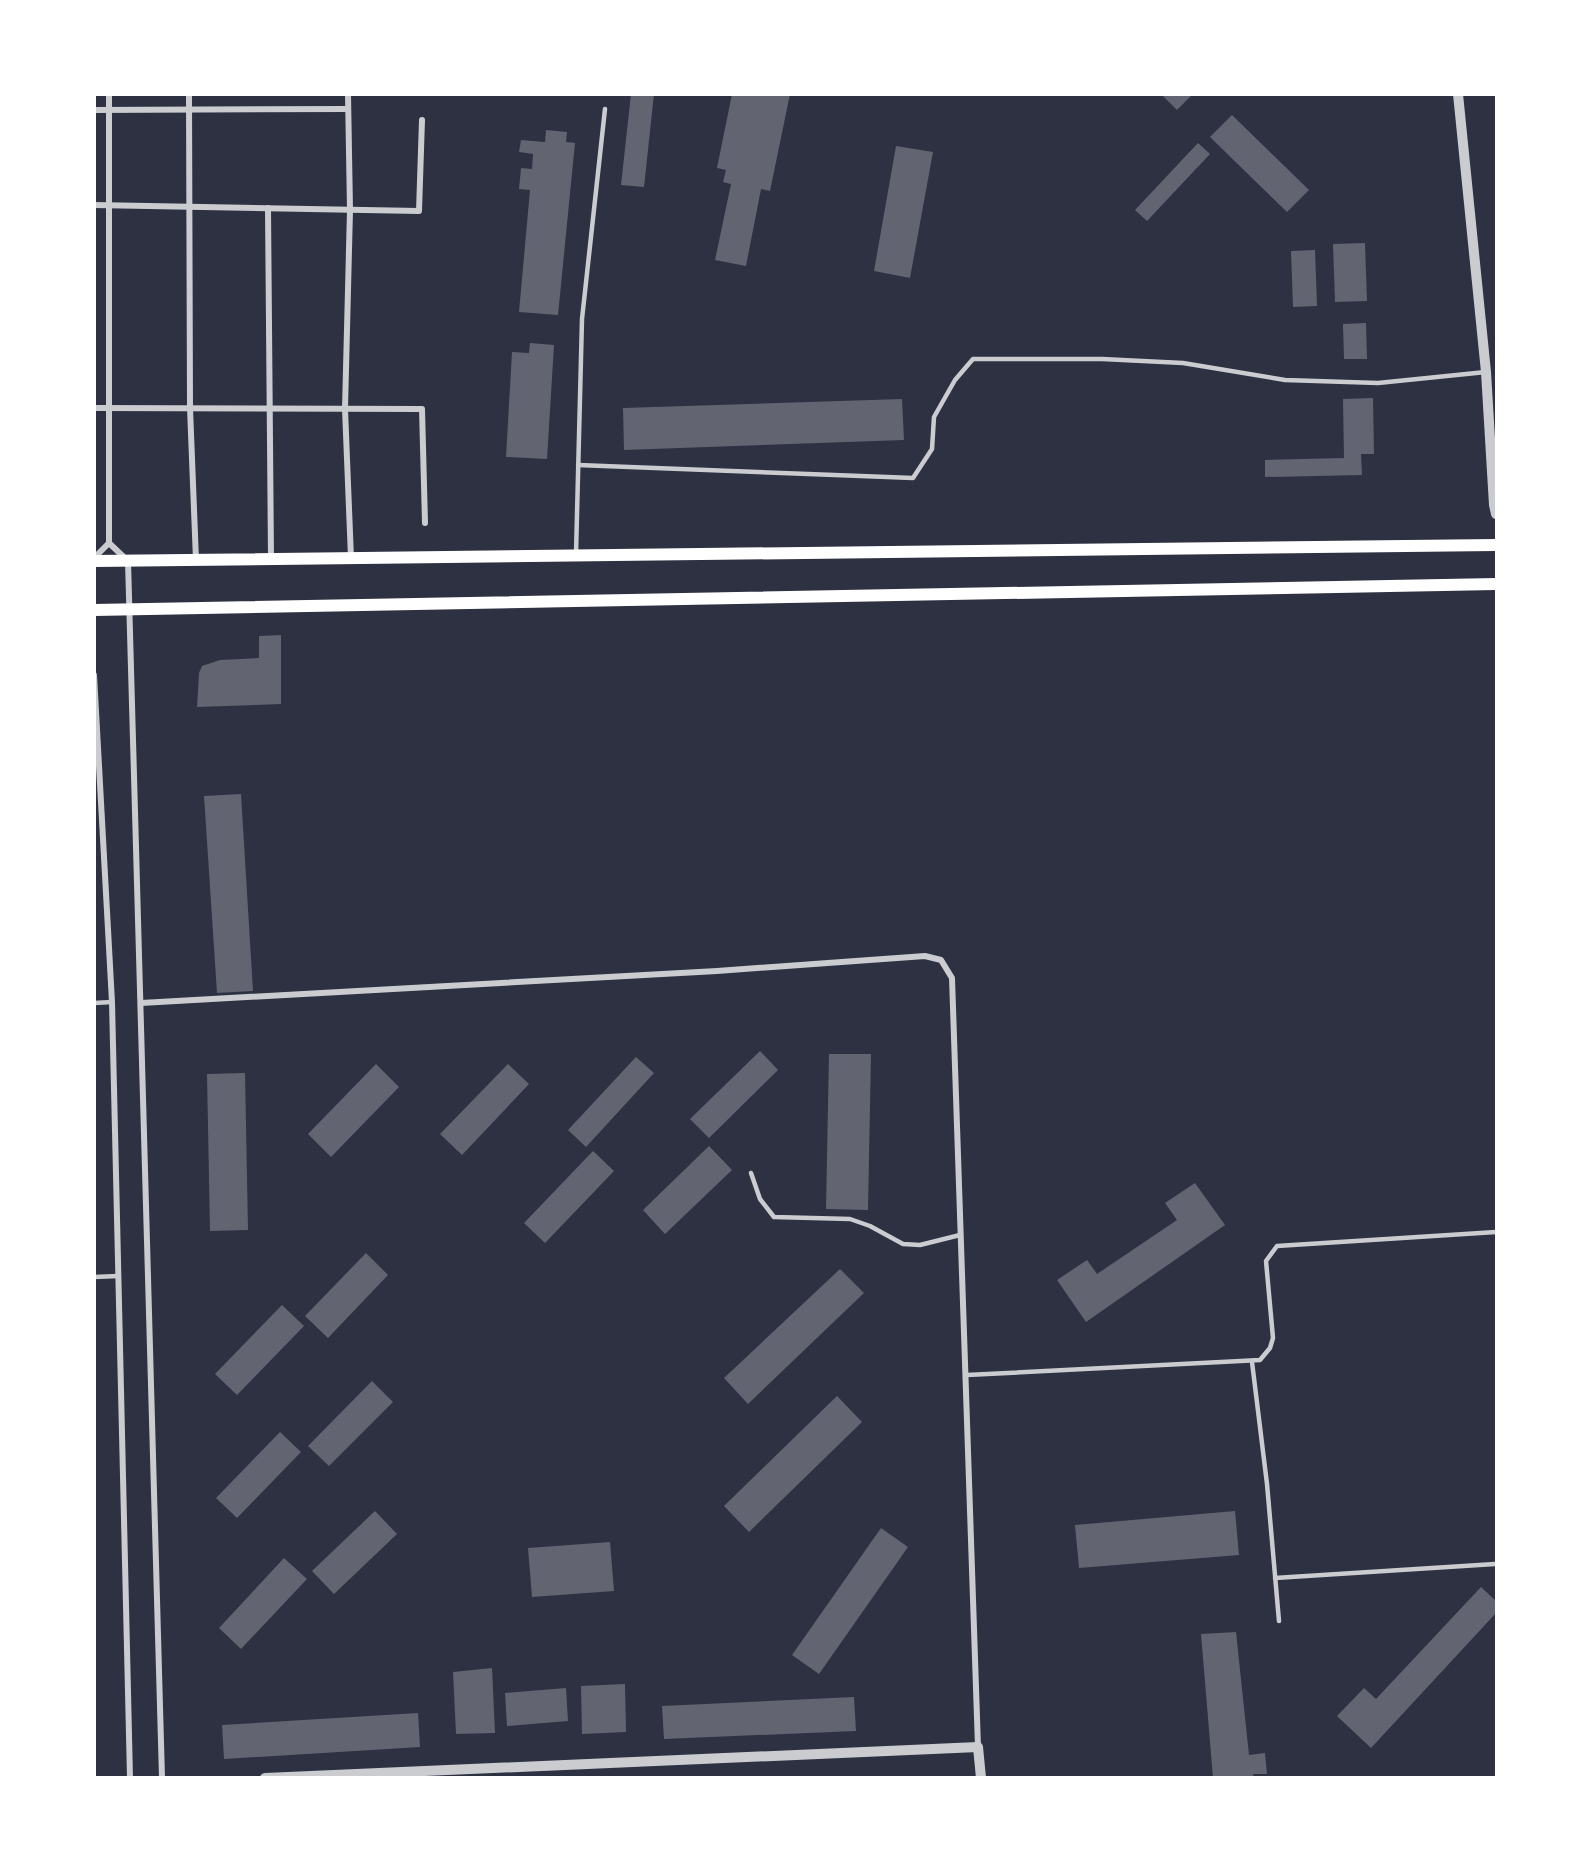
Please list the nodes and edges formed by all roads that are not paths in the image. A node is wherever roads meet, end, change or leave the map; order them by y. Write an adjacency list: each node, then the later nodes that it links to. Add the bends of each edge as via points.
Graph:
1 (109, 94): 8 (street)
2 (189, 94): 9 (street)
3 (348, 94): 5 (street)
4 (1458, 94): 16 (street)
5 (348, 109): 9 (street); 15 (street)
6 (605, 109): 22 (lane, via 582,319)
7 (94, 110): 8 (street)
8 (108, 110): 9 (street); 12 (street)
9 (189, 110): 13 (street)
10 (422, 120): 15 (street, via 419,211)
11 (94, 205): 12 (street)
12 (110, 205): 13 (street); 18 (street)
13 (190, 207): 14 (street); 19 (street)
14 (268, 208): 15 (street); 20 (street)
15 (350, 210): 21 (street)
16 (1486, 372): 22 (lane, via 1378,383 1285,380 1183,363 973,359 934,417 932,449 913,478); 23 (street)
17 (94, 408): 18 (street)
18 (110, 408): 19 (street); 25 (street)
19 (190, 408): 20 (street); 30 (street)
20 (268, 408): 21 (street); 31 (street)
21 (345, 409): 24 (street, via 422,409); 28 (street)
22 (578, 465): 27 (lane)
23 (1497, 514)
24 (425, 523)
25 (109, 543): 29 (street); 32 (street)
26 (1497, 545): 27 (main road)
27 (576, 556): 28 (main road)
28 (351, 559): 31 (main road)
29 (94, 560): 32 (main road)
30 (196, 560): 31 (main road); 32 (main road)
31 (271, 560)
32 (128, 561): 35 (street)
33 (1497, 584): 35 (main road)
34 (94, 610): 35 (main road)
35 (129, 610): 39 (street)
36 (94, 675): 37 (street)
37 (112, 1002): 38 (lane); 43 (street)
38 (94, 1003)
39 (141, 1003): 42 (street, via 924,956 941,960 952,978); 52 (street)
40 (751, 1173): 42 (lane, via 760,1199 774,1217 850,1219 903,1244 920,1245)
41 (1497, 1232): 45 (lane, via 1277,1246 1266,1261 1273,1338 1265,1356)
42 (960, 1235): 46 (street)
43 (118, 1276): 44 (lane); 51 (street)
44 (94, 1277)
45 (1252, 1362): 46 (lane); 48 (lane)
46 (967, 1375): 50 (street)
47 (1495, 1564): 48 (lane)
48 (1275, 1578): 49 (lane)
49 (1279, 1621)
50 (978, 1747): 53 (street); 54 (street)
51 (130, 1778)
52 (162, 1778)
53 (265, 1778)
54 (981, 1778)

